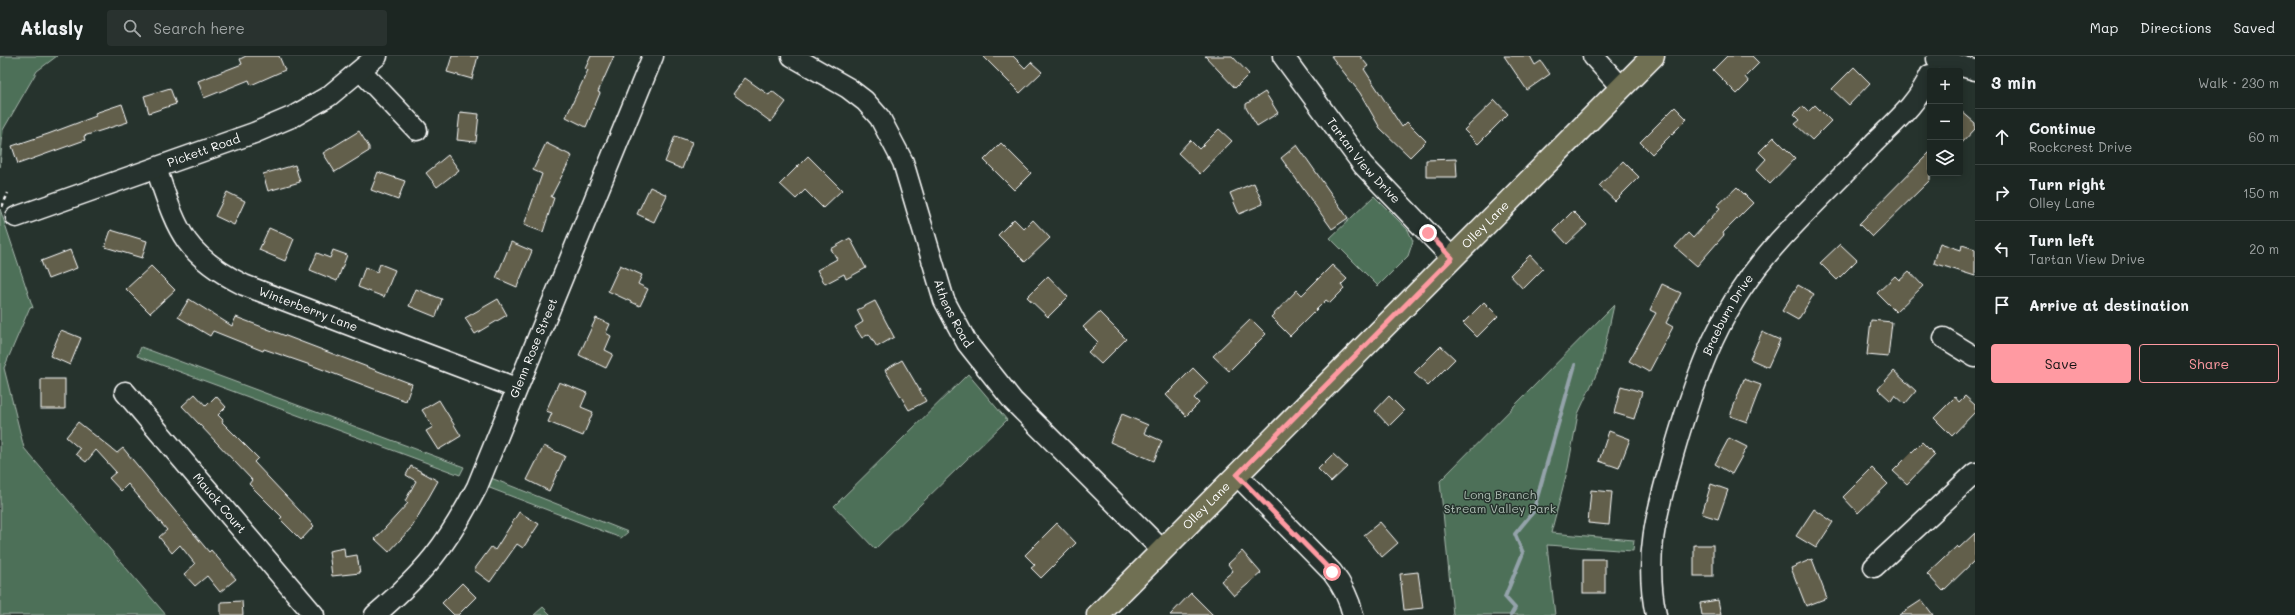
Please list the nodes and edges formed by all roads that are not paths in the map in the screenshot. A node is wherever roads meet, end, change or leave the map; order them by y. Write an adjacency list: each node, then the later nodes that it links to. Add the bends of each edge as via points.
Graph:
1 (377, 56): 9 (street, Pickett Road)
2 (653, 56): 17 (street, Glenn Rose Street)
3 (792, 56): 21 (street, Athens Road, via 848,88 866,101 880,118 903,162 944,300 967,343 1013,401)
4 (1283, 56): 14 (street, Tartan View Drive, via 1363,166)
5 (1594, 56): 10 (street)
6 (1653, 56): 10 (main road, Olley Lane)
7 (1934, 65): 8 (street); 27 (street, Braeburn Drive, via 1910,107 1779,241 1750,275 1718,326 1692,388 1657,512 1650,560 1652,598)
8 (1975, 70)
9 (361, 71): 11 (street); 12 (street, Pickett Road, via 329,96 294,116)
10 (1621, 87): 14 (main road, Olley Lane)
11 (417, 130)
12 (156, 168): 13 (street, Pickett Road); 17 (street, Winterberry Lane, via 181,234 200,256 225,276)
13 (8, 213)
14 (1452, 258): 20 (main road, Olley Lane)
15 (1944, 338): 16 (street)
16 (1975, 357)
17 (516, 388): 24 (street, Glenn Rose Street, via 477,487 446,542 410,586)
18 (125, 392): 23 (street, Mauck Court)
19 (1975, 473): 22 (street)
20 (1237, 475): 21 (main road, Olley Lane); 26 (street, via 1332,572 1350,600)
21 (1162, 550): 25 (main road, Olley Lane)
22 (1874, 567)
23 (314, 615)
24 (375, 615)
25 (1098, 615)
26 (1353, 615)
27 (1656, 615)

